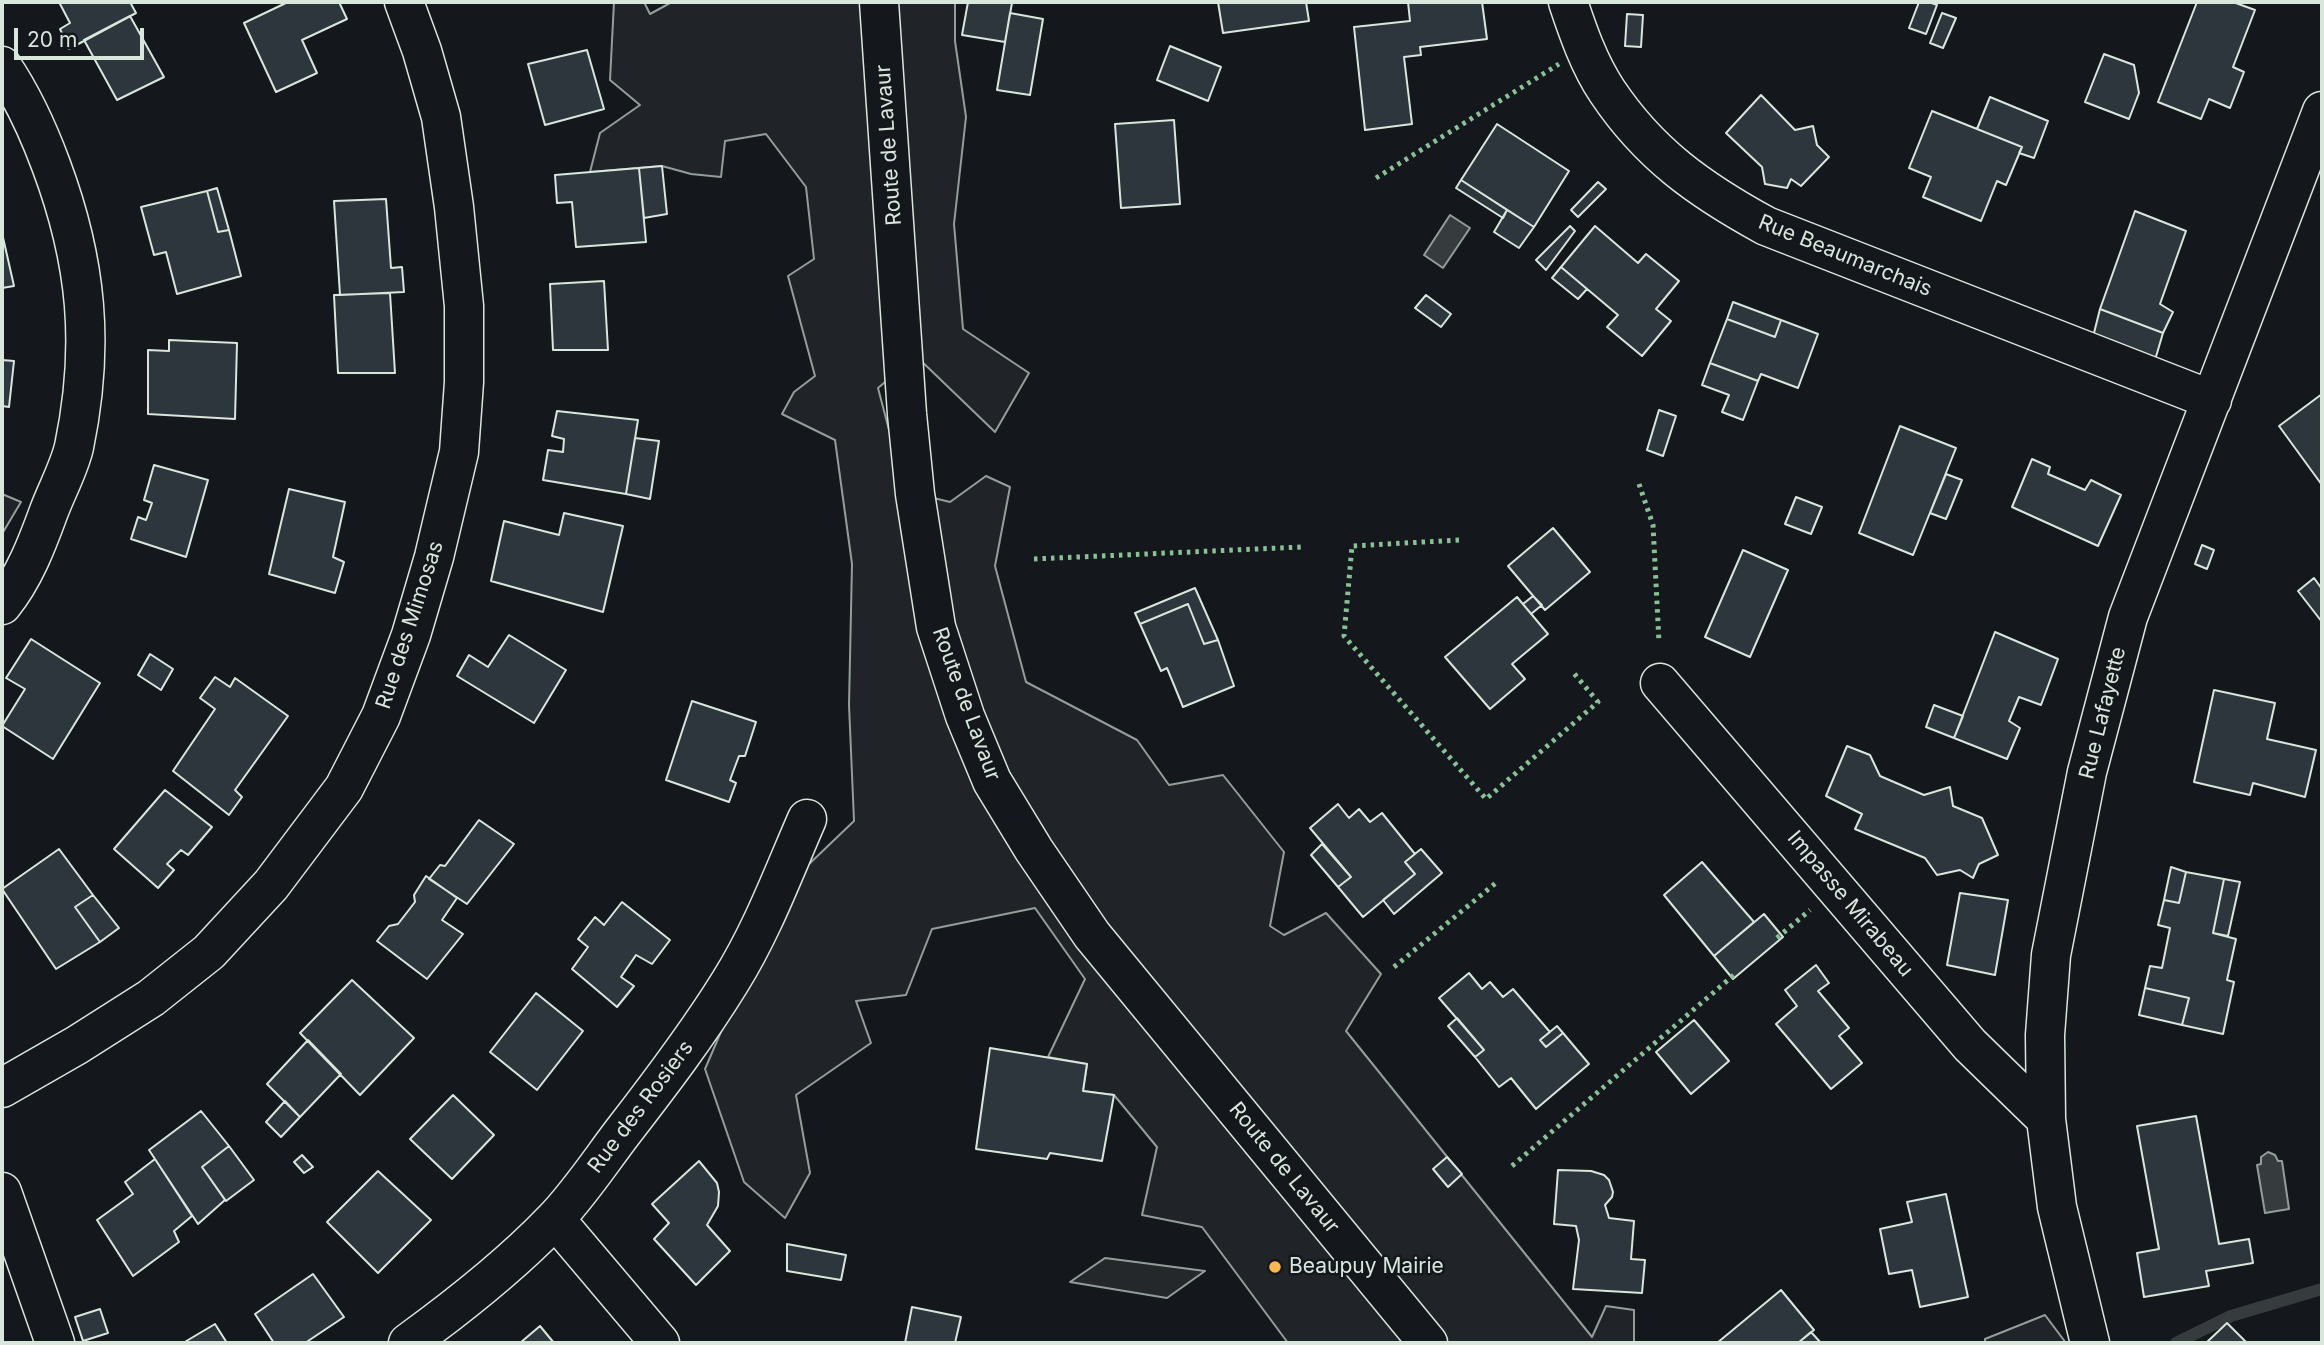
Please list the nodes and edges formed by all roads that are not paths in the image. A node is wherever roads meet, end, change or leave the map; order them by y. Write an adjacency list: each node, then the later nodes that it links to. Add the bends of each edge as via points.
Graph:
1 (404, 2): 11 (street, Rue des Mimosas, via 441,117 464,306 459,452 407,646 381,716 344,789 262,894 209,952 150,998)
2 (879, 2): 18 (street, Route de Lavaur, via 915,494 936,627 965,716 992,781 1092,936)
3 (1568, 2): 7 (street, Rue Beaumarchais, via 1606,90 1673,167 1715,199 1766,226)
4 (2, 66): 8 (street, via 36,125 61,191 75,237 86,331 73,449 34,550)
5 (2322, 111): 6 (street, Rue Lafayette)
6 (2313, 171): 7 (street, Rue Lafayette)
7 (2212, 400): 12 (street, Rue Lafayette, via 2128,617 2087,772 2050,955)
8 (2, 605)
9 (1660, 683): 12 (street, Impasse Mirabeau, via 1970,1045)
10 (807, 819): 14 (street, Rue des Rosiers, via 731,981 671,1069)
11 (2, 1088)
12 (2046, 1119): 19 (street, Rue Lafayette, via 2057,1207)
13 (2, 1192): 15 (street)
14 (555, 1219): 16 (street, Rue des Rosiers, via 451,1312); 17 (street)
15 (55, 1343)
16 (408, 1343)
17 (660, 1343)
18 (1428, 1343)
19 (2090, 1343)

